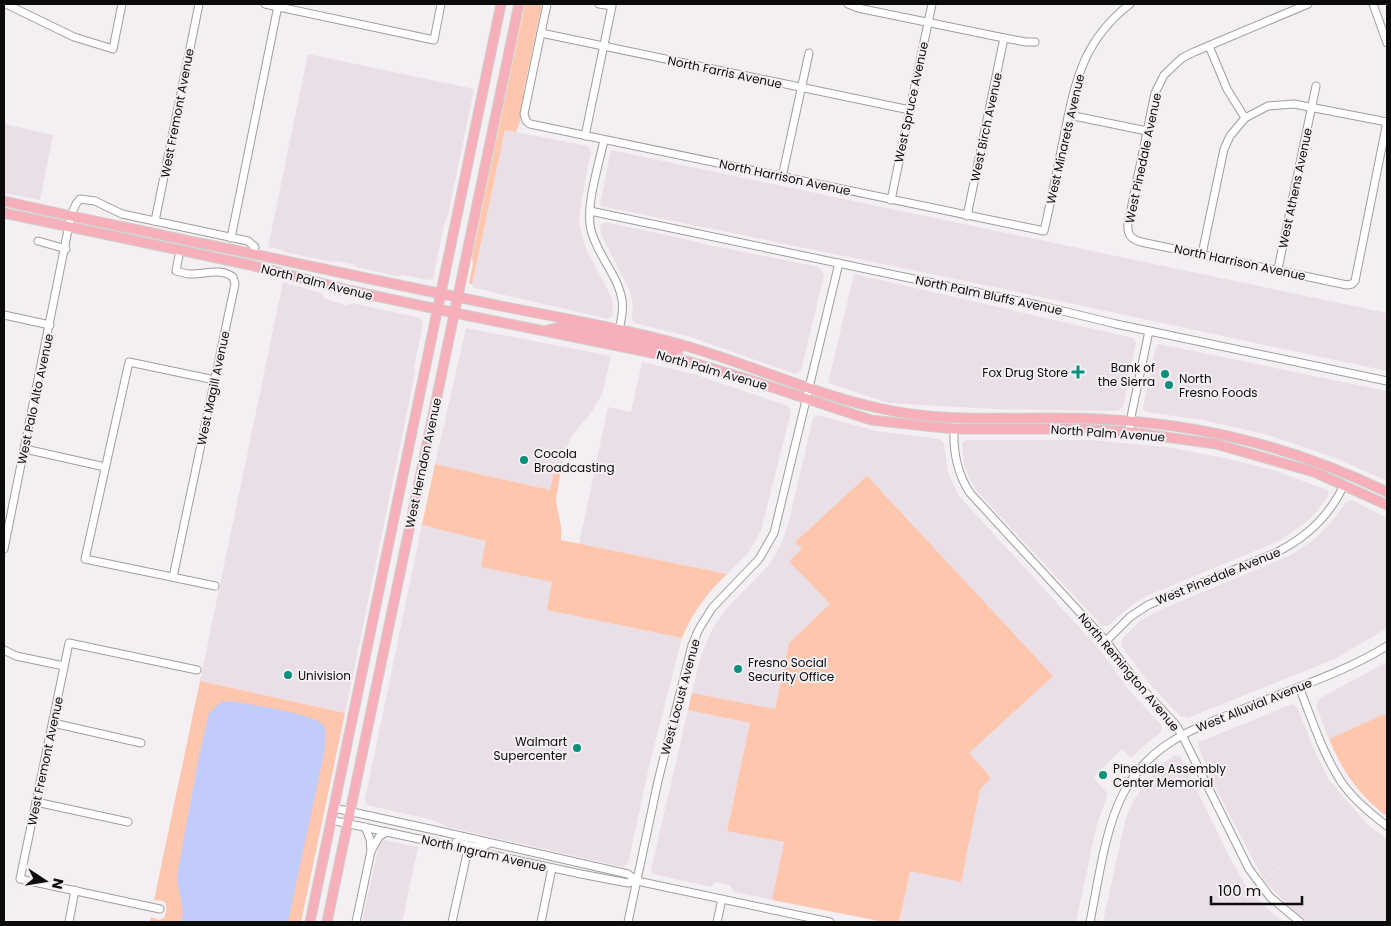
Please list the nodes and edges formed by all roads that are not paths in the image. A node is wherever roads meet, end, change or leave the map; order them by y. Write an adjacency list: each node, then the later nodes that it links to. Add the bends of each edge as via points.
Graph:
1 (6, 4): 2 (street, via 74,37 113,49)
2 (122, 4)
3 (199, 4): 41 (street, West Fremont Avenue)
4 (265, 4): 15 (street)
5 (441, 4): 15 (street, via 434,40)
6 (501, 4): 54 (main road, West Herndon Avenue)
7 (519, 4): 55 (main road, West Herndon Avenue)
8 (547, 4): 17 (street)
9 (599, 4): 21 (street, via 612,6)
10 (848, 4): 16 (street)
11 (932, 4): 16 (street, West Spruce Avenue)
12 (1130, 4): 28 (street, West Minarets Avenue, via 1106,25 1090,48 1077,80)
13 (1308, 4): 22 (street, West Pinedale Avenue)
14 (1373, 4): 20 (street)
15 (278, 6): 45 (street)
16 (928, 22): 18 (street); 27 (street, West Spruce Avenue)
17 (541, 33): 21 (street, North Farris Avenue); 32 (street, North Harrison Avenue, via 524,114 526,121)
18 (1004, 38): 19 (street); 40 (street, West Birch Avenue)
19 (1035, 42)
20 (1387, 43)
21 (604, 46): 25 (street, North Farris Avenue); 32 (street)
22 (1209, 46): 29 (street, via 1227,89); 31 (street, West Pinedale Avenue, via 1182,58 1164,75 1155,94)
23 (809, 53): 25 (street)
24 (1316, 86): 26 (street)
25 (802, 88): 27 (street, North Farris Avenue); 34 (street)
26 (1312, 106): 29 (street, via 1275,105); 30 (street); 53 (street, West Athens Avenue)
27 (910, 110): 35 (street, West Spruce Avenue)
28 (1069, 115): 31 (street); 43 (street, West Minarets Avenue)
29 (1245, 118): 49 (street, via 1224,149)
30 (1387, 122): 53 (street, North Harrison Avenue, via 1355,280 1347,285)
31 (1147, 131): 44 (street, West Pinedale Avenue, via 1127,230)
32 (585, 136): 33 (street, North Harrison Avenue)
33 (604, 140): 34 (street, North Harrison Avenue); 37 (street)
34 (782, 177): 35 (street, North Harrison Avenue)
35 (891, 200): 40 (street, North Harrison Avenue)
36 (4, 202): 39 (main road, North Palm Avenue)
37 (590, 211): 52 (street, North Palm Bluffs Avenue); 60 (street, via 593,238 621,294 623,306)
38 (4, 213): 42 (main road, North Palm Avenue)
39 (71, 215): 41 (street, via 80,199 95,201 122,214); 42 (street, West Palo Alto Avenue); 50 (main road, North Palm Avenue)
40 (967, 216): 43 (street, North Harrison Avenue)
41 (155, 221): 45 (street)
42 (70, 227): 47 (street, West Palo Alto Avenue); 48 (main road, North Palm Avenue)
43 (1044, 231)
44 (1130, 236): 49 (street, North Harrison Avenue, via 1140,242)
45 (231, 238): 50 (street, via 252,243 255,247)
46 (38, 241): 47 (street)
47 (66, 249): 59 (street, West Palo Alto Avenue)
48 (180, 250): 51 (main road, via 265,263); 56 (main road, North Palm Avenue); 65 (street, West Magill Avenue, via 176,271 189,274 216,271 235,280)
49 (1202, 254): 53 (street, North Harrison Avenue)
50 (253, 255): 51 (main road, North Palm Avenue)
51 (273, 259): 54 (main road, North Palm Avenue)
52 (840, 263): 62 (street, North Palm Bluffs Avenue); 67 (street, West Locust Avenue)
53 (1278, 269)
54 (441, 294): 55 (main road, North Palm Avenue); 56 (main road, West Herndon Avenue)
55 (458, 298): 57 (main road, West Herndon Avenue); 60 (main road, North Palm Avenue)
56 (438, 309): 57 (main road, North Palm Avenue); 95 (main road, West Herndon Avenue)
57 (455, 313): 61 (main road, North Palm Avenue); 96 (main road, West Herndon Avenue)
58 (4, 315): 59 (street)
59 (50, 324): 73 (street, West Palo Alto Avenue)
60 (619, 330): 61 (main road, via 606,336 560,327); 64 (main road, North Palm Avenue)
61 (543, 331): 63 (main road, North Palm Avenue)
62 (1149, 331): 66 (street, North Palm Bluffs Avenue); 70 (street)
63 (613, 345): 64 (main road, via 626,339 679,350); 68 (main road, North Palm Avenue, via 677,358)
64 (688, 347): 67 (main road, North Palm Avenue)
65 (215, 380): 75 (street, via 129,362); 83 (street, West Magill Avenue)
66 (1387, 381)
67 (809, 388): 68 (street, West Locust Avenue); 69 (main road, North Palm Avenue, via 917,415)
68 (807, 399): 71 (main road, North Palm Avenue, via 871,420); 108 (street, West Locust Avenue, via 774,533 759,559 712,608 692,645)
69 (1038, 418): 70 (main road, North Palm Avenue); 71 (main road, via 1012,423 959,424)
70 (1131, 421): 72 (street); 76 (main road, North Palm Avenue, via 1190,428 1260,443)
71 (954, 429): 72 (main road, North Palm Avenue); 85 (street, North Remington Avenue, via 956,460 970,493)
72 (1129, 432): 74 (main road, North Palm Avenue, via 1206,443)
73 (24, 449): 75 (street); 81 (street, West Palo Alto Avenue)
74 (1266, 457): 76 (main road, via 1294,460 1342,478); 78 (main road, North Palm Avenue)
75 (105, 468): 83 (street, via 85,559)
76 (1351, 475): 77 (main road, North Palm Avenue)
77 (1370, 484): 78 (main road, via 1362,486 1348,482); 79 (main road, North Palm Avenue)
78 (1344, 485): 80 (main road, North Palm Avenue); 85 (street, West Pinedale Avenue, via 1323,518 1293,544 1148,605 1130,617)
79 (1387, 492)
80 (1387, 505)
81 (6, 522): 82 (street, West Palo Alto Avenue)
82 (4, 549)
83 (172, 577): 84 (street)
84 (215, 586)
85 (1106, 641): 92 (street, North Remington Avenue, via 1136,682)
86 (1387, 646): 90 (street, West Alluvial Avenue, via 1360,662)
87 (4, 650): 88 (street, via 16,656)
88 (64, 666): 89 (street, West Fremont Avenue, via 69,643); 91 (street, West Fremont Avenue)
89 (197, 670)
90 (1300, 687): 92 (street, West Alluvial Avenue); 100 (street, via 1342,783)
91 (52, 723): 93 (street); 94 (street, West Fremont Avenue)
92 (1182, 734): 122 (street, West Alluvial Avenue, via 1148,759 1134,775 1119,802); 123 (street, North Remington Avenue, via 1251,873 1274,902)
93 (141, 743)
94 (36, 802): 98 (street); 109 (street, West Fremont Avenue, via 20,879)
95 (334, 808): 96 (street, North Ingram Avenue); 97 (main road, West Herndon Avenue)
96 (350, 811): 99 (main road, West Herndon Avenue); 104 (street, North Ingram Avenue)
97 (331, 820): 99 (street, North Ingram Avenue); 114 (main road, West Herndon Avenue)
98 (128, 822)
99 (348, 823): 101 (street, North Ingram Avenue); 115 (main road, West Herndon Avenue)
100 (1387, 826)
101 (365, 827): 102 (street, North Ingram Avenue); 106 (street)
102 (386, 832): 103 (street, North Ingram Avenue); 106 (street)
103 (431, 841): 104 (street, via 442,839 480,847); 105 (street, North Ingram Avenue)
104 (490, 843): 108 (street, North Ingram Avenue, via 628,874)
105 (468, 849): 107 (street, North Ingram Avenue); 117 (street)
106 (371, 851): 116 (street)
107 (552, 868): 108 (street, North Ingram Avenue, via 628,883); 118 (street)
108 (637, 881): 110 (street, North Ingram Avenue); 119 (street, West Locust Avenue)
109 (75, 890): 111 (street); 113 (street)
110 (722, 900): 112 (street, North Ingram Avenue); 120 (street)
111 (160, 909)
112 (808, 920): 121 (street, North Ingram Avenue)
113 (69, 922)
114 (310, 922)
115 (327, 922)
116 (356, 922)
117 (452, 922)
118 (541, 922)
119 (628, 922)
120 (717, 922)
121 (830, 922)
122 (1090, 922)
123 (1300, 922)

